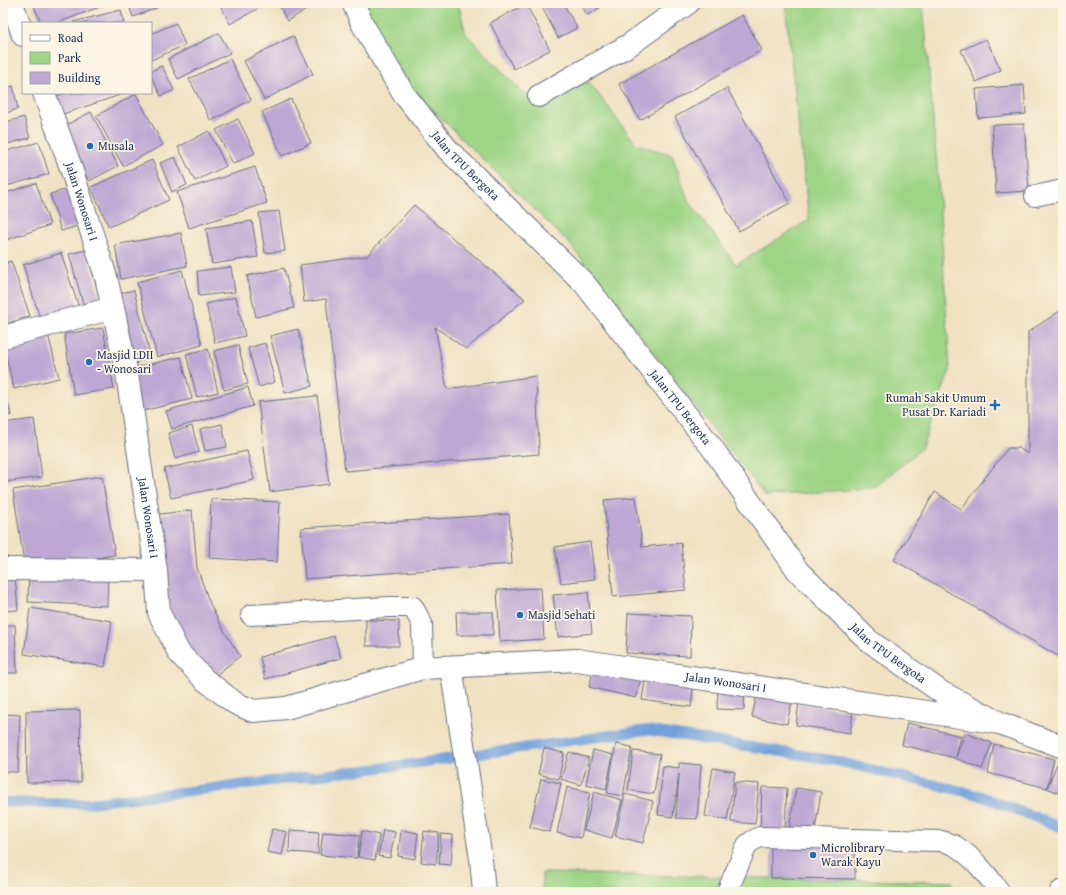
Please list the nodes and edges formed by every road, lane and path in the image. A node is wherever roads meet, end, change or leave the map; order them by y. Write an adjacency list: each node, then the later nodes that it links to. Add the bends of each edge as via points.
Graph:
1 (12, 3): 4 (street)
2 (353, 3): 16 (street, Jalan TPU Bergota, via 363,25 408,99 448,150 584,283 713,449 798,571 868,640 941,692)
3 (688, 3): 6 (street, via 629,45)
4 (22, 32)
5 (44, 94): 9 (street, Jalan Wonosari I, via 75,180 106,277)
6 (540, 96)
7 (1063, 190): 8 (lane)
8 (1035, 196)
9 (113, 308): 10 (street); 12 (street, Jalan Wonosari I, via 127,374)
10 (3, 337)
11 (3, 569): 12 (street)
12 (156, 570): 14 (street, Jalan Wonosari I, via 159,613 179,653 205,680 235,703 253,711 286,708)
13 (251, 615): 14 (lane, via 413,607 422,624)
14 (423, 668): 15 (street, Jalan Wonosari I)
15 (453, 676): 16 (street, Jalan Wonosari I, via 578,660); 18 (street)
16 (1000, 723): 17 (street, Jalan TPU Bergota)
17 (1063, 747)
18 (484, 892)
19 (727, 892): 20 (lane, via 747,845 760,837 942,841 956,846 989,877)
20 (1000, 892)

